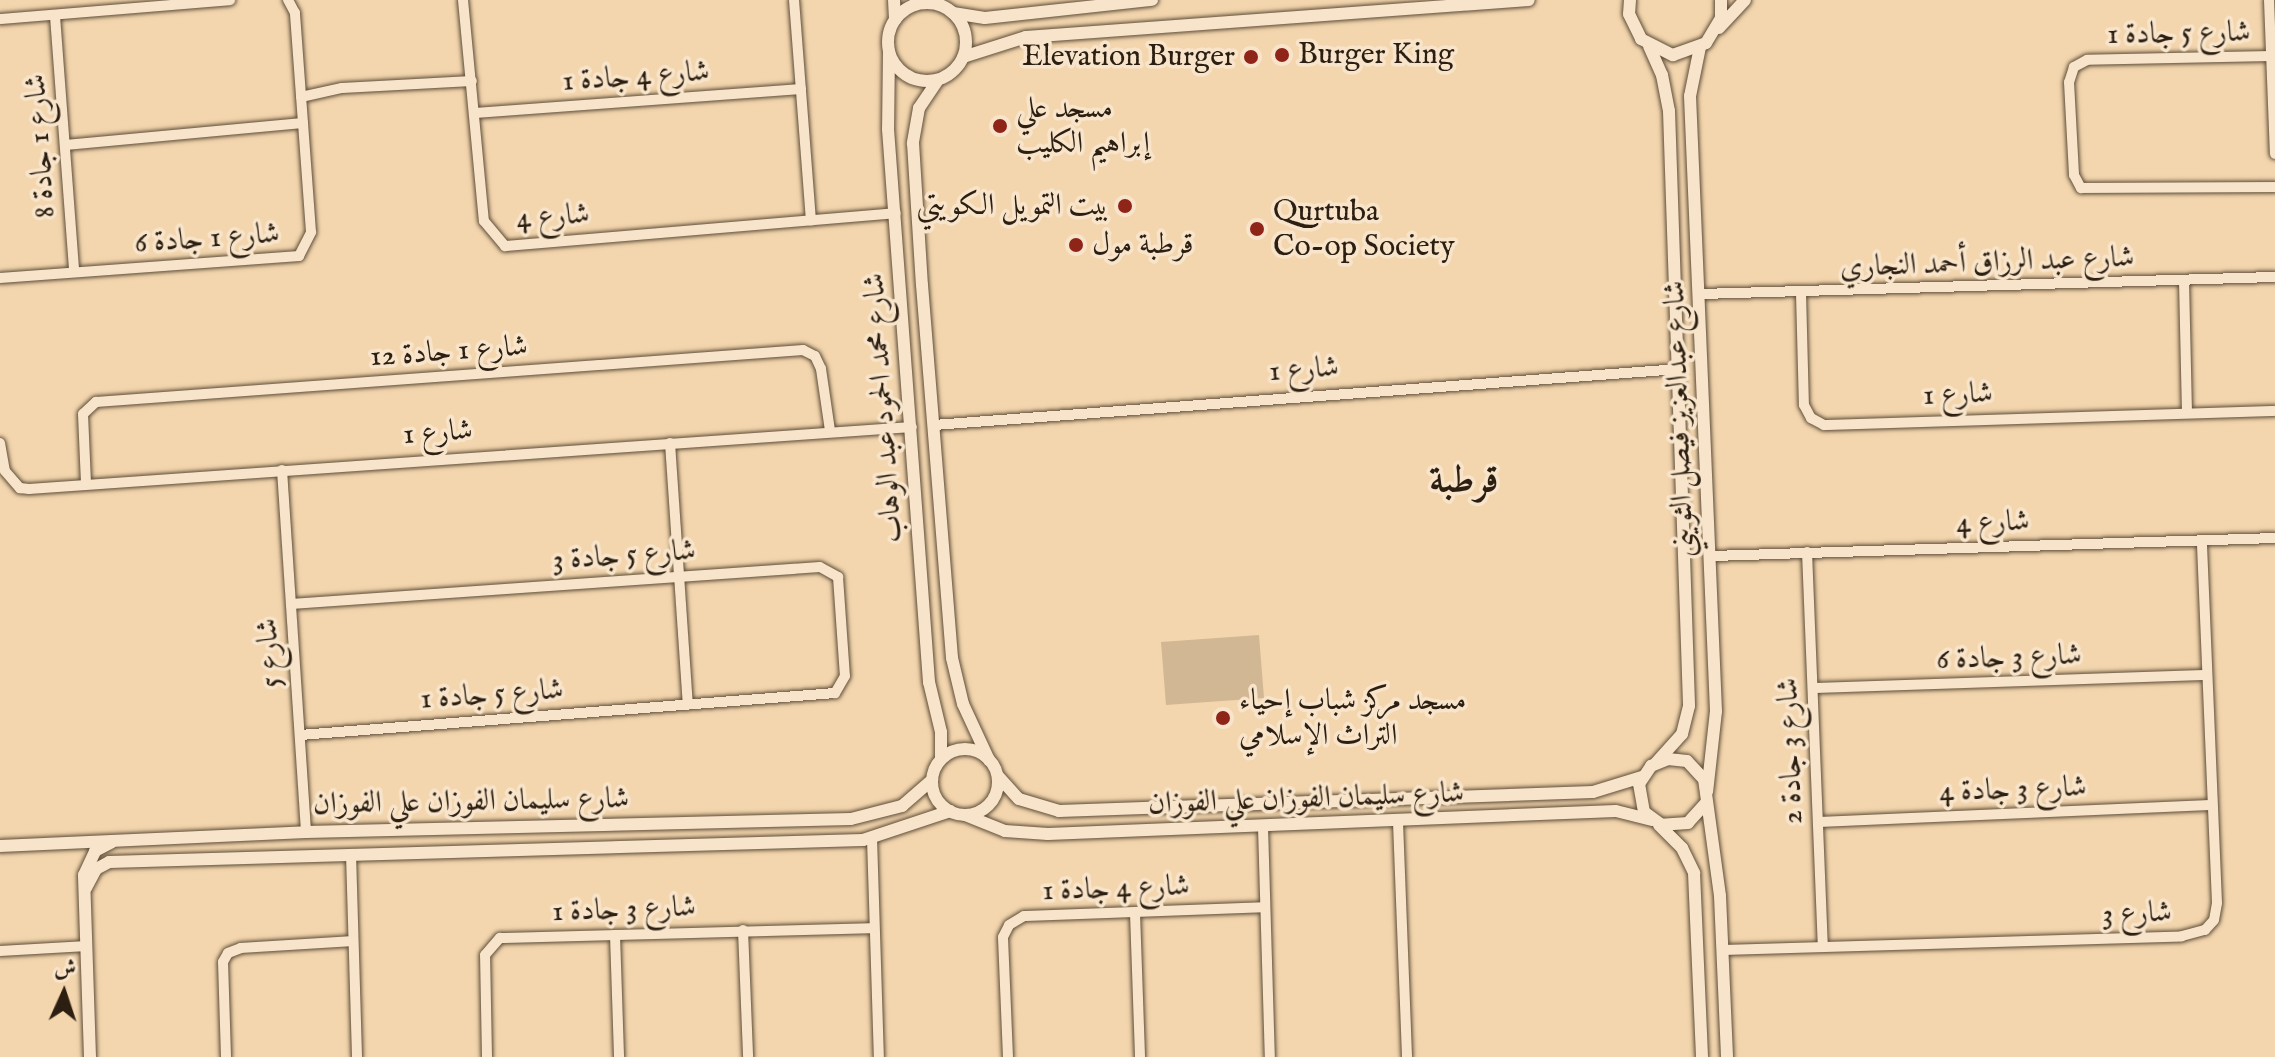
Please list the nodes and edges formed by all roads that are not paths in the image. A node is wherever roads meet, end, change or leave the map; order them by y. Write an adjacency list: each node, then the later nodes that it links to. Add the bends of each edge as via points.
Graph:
1 (230, 0): 16 (street)
2 (288, 0): 28 (street, شارع 1 جادة 6, via 295,13)
3 (463, 0): 26 (street, شارع 4)
4 (794, 0): 27 (street)
5 (894, 0): 18 (street)
6 (936, 0): 15 (street)
7 (1152, 0): 15 (street, via 985,18)
8 (1529, 0): 13 (street)
9 (1619, 0): 14 (street)
10 (1721, 0): 19 (street)
11 (1745, 0): 19 (street)
12 (2269, 0): 23 (street)
13 (1462, 2): 24 (street, via 1026,37)
14 (1629, 4): 20 (street, شارع عبدالعزيز فيصل الثويني, via 1633,28)
15 (950, 11): 18 (street, via 922,4); 24 (street, via 966,37)
16 (55, 16): 17 (street); 31 (street, شارع 1 جادة 8)
17 (0, 19)
18 (895, 20): 22 (street)
19 (1715, 33): 21 (street)
20 (1649, 46): 21 (street, via 1673,55); 42 (street, شارع عبدالعزيز فيصل الثويني, via 1669,111)
21 (1700, 47): 41 (street, شارع عبدالعزيز فيصل الثويني, via 1690,96)
22 (889, 51): 25 (street, via 911,77); 34 (street, شارع محمد الحمود عبد الوهاب, via 888,129)
23 (2271, 56): 32 (street); 33 (street, شارع 5 جادة 1, via 2087,60 2074,67 2069,82 2074,175 2081,188)
24 (963, 57): 25 (street)
25 (938, 80): 45 (street, شارع محمد الحمود عبد الوهاب, via 919,108 913,143)
26 (472, 81): 28 (street, via 342,88); 29 (street, شارع 4)
27 (801, 89): 29 (street, شارع 4 جادة 1); 35 (street)
28 (301, 97): 30 (street, شارع 1 جادة 6)
29 (475, 113): 35 (street, شارع 4, via 484,221 505,246)
30 (303, 123): 31 (street); 36 (street, شارع 1 جادة 6, via 311,232 299,256)
31 (65, 145): 36 (street, شارع 1 جادة 8)
32 (2275, 154)
33 (2275, 187)
34 (896, 213): 35 (street, شارع 4); 46 (street, شارع محمد الحمود عبد الوهاب)
35 (811, 220)
36 (74, 271): 38 (street, شارع 1 جادة 6)
37 (2275, 277): 39 (street, شارع عبد الرزاق أحمد النجاري)
38 (0, 278)
39 (2184, 281): 40 (street, شارع عبد الرزاق أحمد النجاري); 44 (street)
40 (1801, 293): 41 (street, شارع عبد الرزاق أحمد النجاري); 44 (street, شارع 1, via 1804,405 1811,418 1824,425)
41 (1701, 294): 55 (street, شارع عبدالعزيز فيصل الثويني)
42 (1678, 369): 45 (street, شارع 1); 65 (street, شارع عبدالعزيز فيصل الثويني, via 1689,706 1678,741)
43 (2275, 411): 44 (street, شارع 1)
44 (2187, 413)
45 (934, 425): 64 (street, شارع محمد الحمود عبد الوهاب, via 954,671 970,724)
46 (912, 427): 47 (street, شارع 1); 63 (street, شارع محمد الحمود عبد الوهاب, via 929,682 941,732)
47 (830, 431): 49 (street, شارع 1); 51 (street, شارع 1 جادة 12, via 815,356 787,351 96,402 83,414)
48 (0, 443): 51 (street, شارع 1, via 5,471 20,488)
49 (670, 443): 50 (street, شارع 1); 56 (street)
50 (282, 470): 51 (street, شارع 1); 57 (street, شارع 5)
51 (86, 483)
52 (2275, 538): 53 (street, شارع 4)
53 (2202, 540): 54 (street, شارع 4); 58 (street, شارع 3)
54 (1807, 552): 55 (street, شارع 4); 59 (street, شارع 3 جادة 2)
55 (1712, 556): 70 (street, شارع عبدالعزيز فيصل الثويني, via 1716,723)
56 (679, 577): 57 (street, شارع 5 جادة 3); 60 (street, شارع 5 جادة 3, via 820,567 830,571 838,577 845,676); 61 (street)
57 (291, 604): 62 (street, شارع 5)
58 (2206, 675): 59 (street, شارع 3 جادة 6); 71 (street, شارع 3)
59 (1813, 688): 77 (street, شارع 3 جادة 2)
60 (835, 693): 61 (street, شارع 5 جادة 1)
61 (688, 704): 62 (street, شارع 5 جادة 1)
62 (300, 735): 81 (street, شارع 5)
63 (941, 759): 64 (street, via 965,750); 68 (street)
64 (989, 760): 66 (street)
65 (1656, 763): 67 (street); 70 (street, via 1687,761 1701,774)
66 (998, 776): 69 (street, شارع سليمان الفوزان علي الفوزان, via 1019,799 1059,811); 73 (street, via 990,804)
67 (1642, 777): 69 (street, شارع سليمان الفوزان علي الفوزان, via 1602,792); 75 (street, via 1639,798)
68 (932, 780): 72 (street, via 938,801); 80 (street, شارع سليمان الفوزان علي الفوزان, via 902,806 864,818)
69 (1535, 794): 74 (street)
70 (1706, 798): 75 (street, via 1682,826); 98 (street, شارع عبدالعزيز فيصل الثويني)
71 (2211, 805): 77 (street, شارع 3 جادة 4); 97 (street, شارع 3, via 2216,909 2214,920 2199,933)
72 (950, 811): 73 (street); 82 (street, شارع سليمان الفوزان علي الفوزان)
73 (965, 815): 78 (street, شارع سليمان الفوزان علي الفوزان, via 1005,831 1033,834)
74 (1535, 816): 75 (street, شارع سليمان الفوزان علي الفوزان, via 1616,811); 76 (street, شارع سليمان الفوزان علي الفوزان)
75 (1654, 821): 111 (street, via 1682,848 1694,873)
76 (1398, 822): 78 (street, شارع سليمان الفوزان علي الفوزان); 110 (street)
77 (1818, 822): 97 (street, شارع 3 جادة 2)
78 (1263, 827): 90 (street)
79 (431, 828): 80 (street, شارع سليمان الفوزان علي الفوزان); 81 (street, شارع سليمان الفوزان علي الفوزان); 86 (street, via 438,841)
80 (462, 828): 85 (street, via 457,844)
81 (306, 832): 83 (street, شارع سليمان الفوزان علي الفوزان)
82 (872, 838): 85 (street, شارع سليمان الفوزان علي الفوزان); 92 (street)
83 (127, 840): 84 (street, شارع سليمان الفوزان علي الفوزان); 88 (street); 89 (street, via 95,851 87,862)
84 (0, 846)
85 (467, 852): 86 (street, شارع سليمان الفوزان علي الفوزان)
86 (431, 853): 87 (street, شارع سليمان الفوزان علي الفوزان)
87 (351, 854): 88 (street, شارع سليمان الفوزان علي الفوزان); 95 (street)
88 (135, 861): 89 (street, via 102,864)
89 (86, 888): 96 (street)
90 (1265, 907): 91 (street, شارع 4 جادة 1); 109 (street)
91 (1135, 913): 107 (street, شارع 4 جادة 1, via 1024,916 1009,925 1003,937); 108 (street)
92 (874, 928): 93 (street, شارع 3 جادة 1); 106 (street)
93 (743, 930): 94 (street, شارع 3 جادة 1); 105 (street)
94 (615, 935): 103 (street, شارع 3 جادة 1, via 491,943 485,955); 104 (street)
95 (353, 941): 101 (street, via 228,953 223,962); 102 (street)
96 (87, 946): 99 (street); 100 (street)
97 (1823, 947): 98 (street, شارع 3)
98 (1723, 950): 112 (street, شارع عبدالعزيز فيصل الثويني)
99 (0, 951)
100 (90, 1057)
101 (226, 1057)
102 (357, 1057)
103 (487, 1057)
104 (619, 1057)
105 (748, 1057)
106 (879, 1057)
107 (1008, 1057)
108 (1140, 1057)
109 (1270, 1057)
110 (1407, 1057)
111 (1702, 1057)
112 (1727, 1057)

